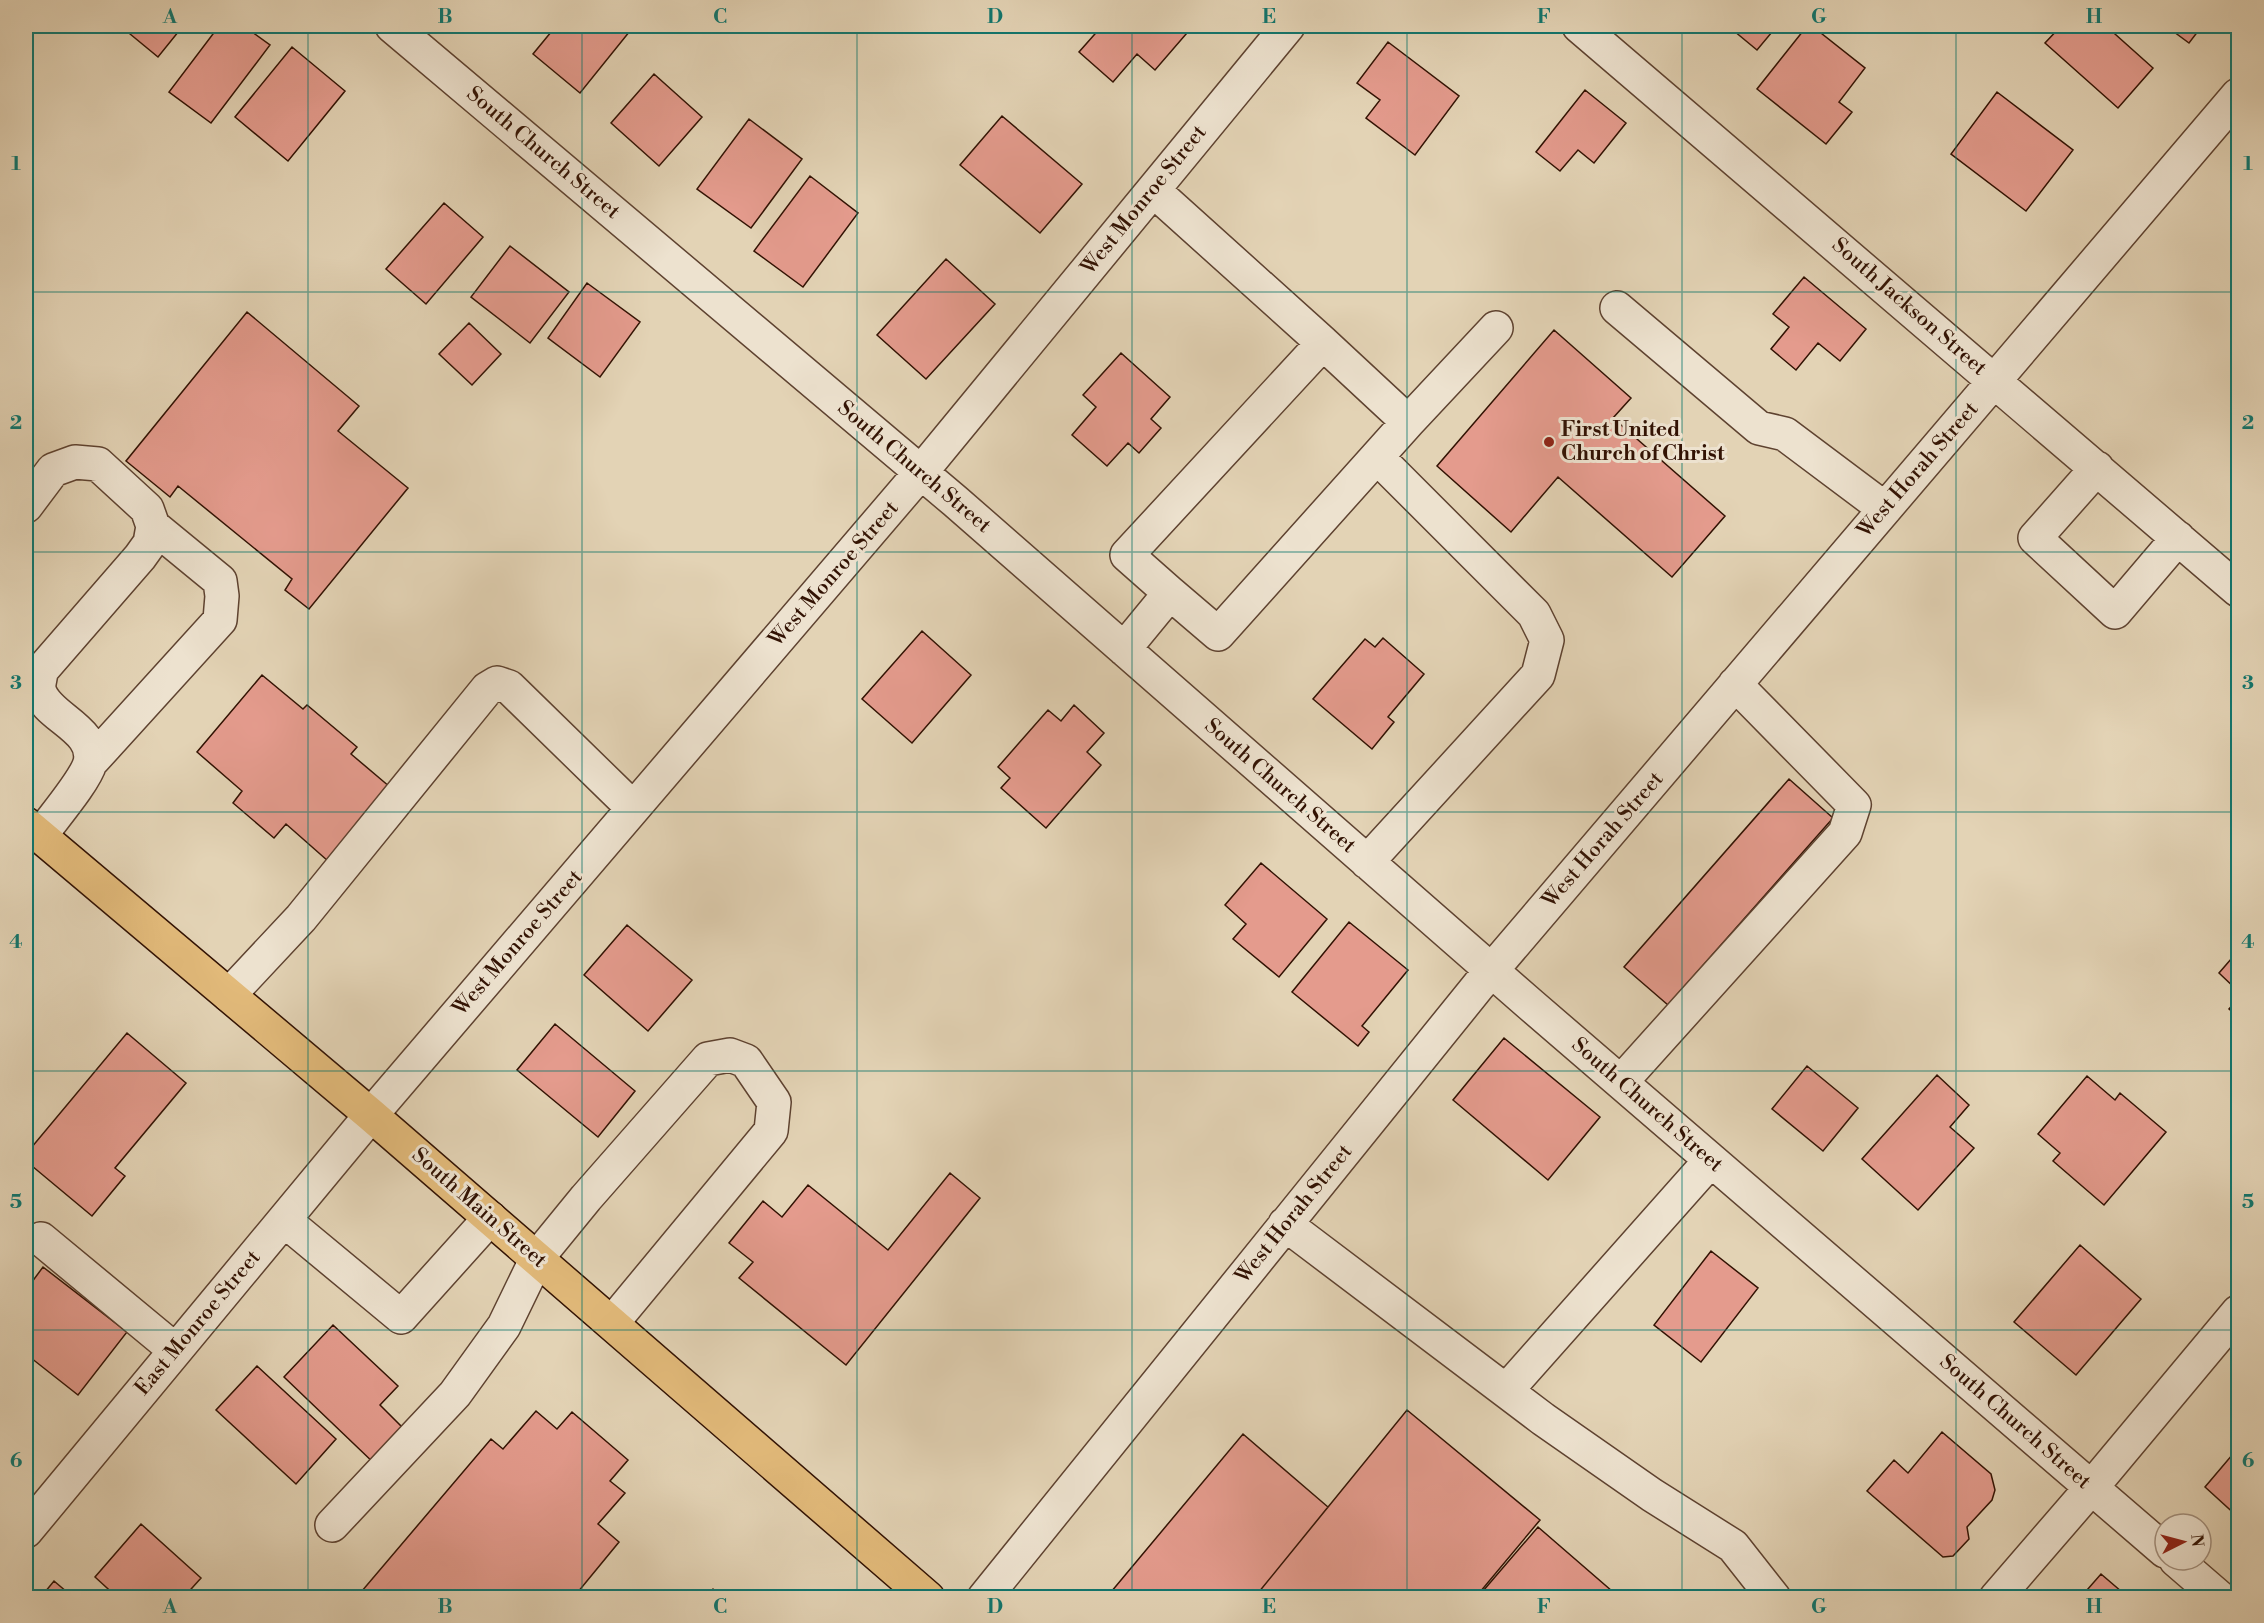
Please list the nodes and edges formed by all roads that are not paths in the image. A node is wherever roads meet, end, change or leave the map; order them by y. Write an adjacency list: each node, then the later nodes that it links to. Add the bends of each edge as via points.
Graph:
1 (392, 26): 13 (street, South Church Street)
2 (1288, 26): 5 (street, West Monroe Street)
3 (1579, 26): 9 (street, South Jackson Street)
4 (2238, 95): 9 (street, West Horah Street)
5 (1153, 190): 8 (street); 13 (street, West Monroe Street)
6 (1617, 308): 15 (street, via 1759,428 1785,434)
7 (1496, 328): 10 (street)
8 (1323, 343): 10 (street); 19 (street, via 1127,555)
9 (1995, 381): 12 (street, South Jackson Street); 15 (street, West Horah Street)
10 (1408, 422): 11 (street)
11 (1377, 457): 19 (street, via 1218,634); 25 (street, via 1534,614 1547,640 1539,675)
12 (2097, 468): 17 (street, South Jackson Street); 17 (street, via 2035,538 2115,612)
13 (921, 472): 20 (street, South Church Street); 23 (street, West Monroe Street)
14 (26, 506): 16 (street, via 53,470 75,462 98,464 147,509)
15 (1885, 509): 21 (street, West Horah Street)
16 (153, 526): 22 (street, via 150,543 140,557 41,670 39,689 44,701 82,736 90,748); 22 (street, via 220,581 220,620)
17 (2178, 538): 18 (street, South Jackson Street)
18 (2238, 590)
19 (1170, 593): 20 (street)
20 (1124, 649): 25 (street, South Church Street)
21 (1736, 684): 26 (street, West Horah Street); 28 (street, via 1854,805 1845,833)
22 (90, 763): 24 (street, via 75,789)
23 (633, 808): 27 (street, via 509,687 497,683 487,689 301,918); 29 (street, West Monroe Street)
24 (33, 830): 27 (main road, South Main Street)
25 (1367, 862): 26 (street, South Church Street)
26 (1492, 970): 28 (street, South Church Street); 33 (street, West Horah Street)
27 (229, 995): 29 (main road, South Main Street)
28 (1621, 1082): 30 (street, South Church Street)
29 (371, 1115): 31 (main road, South Main Street); 32 (street, East Monroe Street)
30 (1711, 1160): 39 (street); 40 (street, South Church Street)
31 (490, 1218): 32 (street, via 401,1317); 35 (main road, South Main Street)
32 (284, 1220): 38 (street, East Monroe Street)
33 (1286, 1224): 39 (street); 46 (street, West Horah Street)
34 (41, 1239): 38 (street)
35 (537, 1258): 37 (main road, South Main Street); 37 (street, via 708,1059 730,1054 746,1061 774,1102 771,1131); 41 (street, via 504,1326 455,1394)
36 (2238, 1312): 40 (street)
37 (612, 1323): 45 (main road, South Main Street)
38 (176, 1350): 42 (street, East Monroe Street)
39 (1506, 1391): 47 (street, via 1652,1495 1733,1546)
40 (2091, 1488): 43 (street, South Church Street); 48 (street)
41 (332, 1526)
42 (26, 1531)
43 (2153, 1541)
44 (2190, 1572): 49 (street)
45 (928, 1598)
46 (984, 1598)
47 (1774, 1598)
48 (1996, 1598)
49 (2220, 1598)

